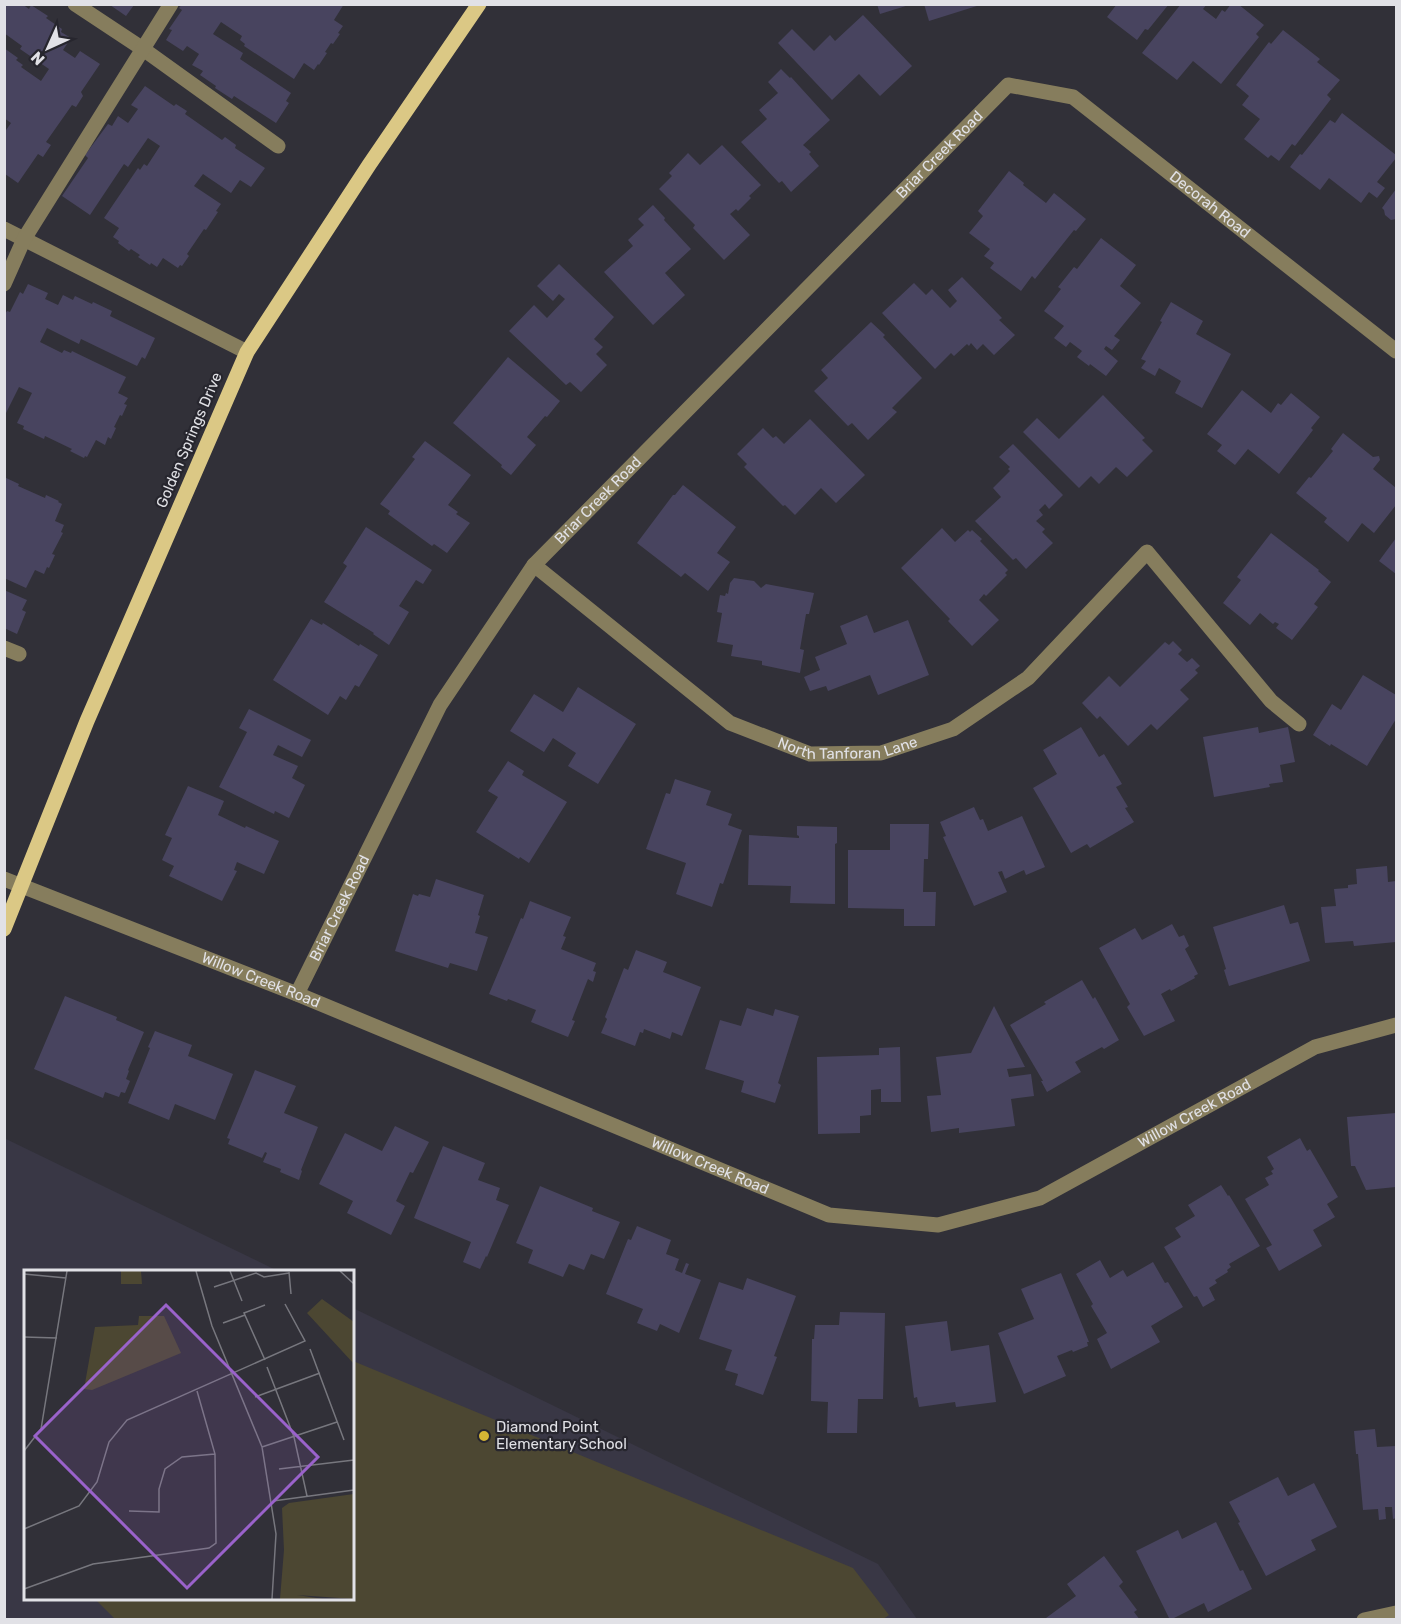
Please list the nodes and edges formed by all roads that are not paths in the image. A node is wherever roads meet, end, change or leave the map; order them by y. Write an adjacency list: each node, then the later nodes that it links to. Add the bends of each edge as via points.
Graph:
1 (75, 4): 4 (street)
2 (171, 4): 4 (street)
3 (475, 6): 11 (main road, Golden Springs Drive)
4 (143, 50): 6 (street); 8 (street)
5 (1008, 85): 10 (street, Decorah Road, via 1073,97); 12 (street, Briar Creek Road)
6 (278, 146)
7 (4, 229): 8 (street)
8 (24, 239): 9 (street); 11 (street)
9 (4, 285)
10 (1396, 351)
11 (247, 352): 15 (main road, Golden Springs Drive, via 87,721)
12 (534, 565): 13 (street, North Tanforan Lane, via 730,723 810,754 881,753 952,729 1028,678 1147,552 1271,702); 17 (street, Briar Creek Road, via 440,705)
13 (1299, 724)
14 (4, 879): 15 (street, Willow Creek Road)
15 (22, 884): 16 (main road, Golden Springs Drive); 17 (street, Willow Creek Road)
16 (4, 929)
17 (297, 994): 18 (street, Willow Creek Road, via 829,1215 938,1226 1040,1198 1315,1047)
18 (1396, 1025)
19 (1396, 1613): 20 (street)
20 (1364, 1620)

